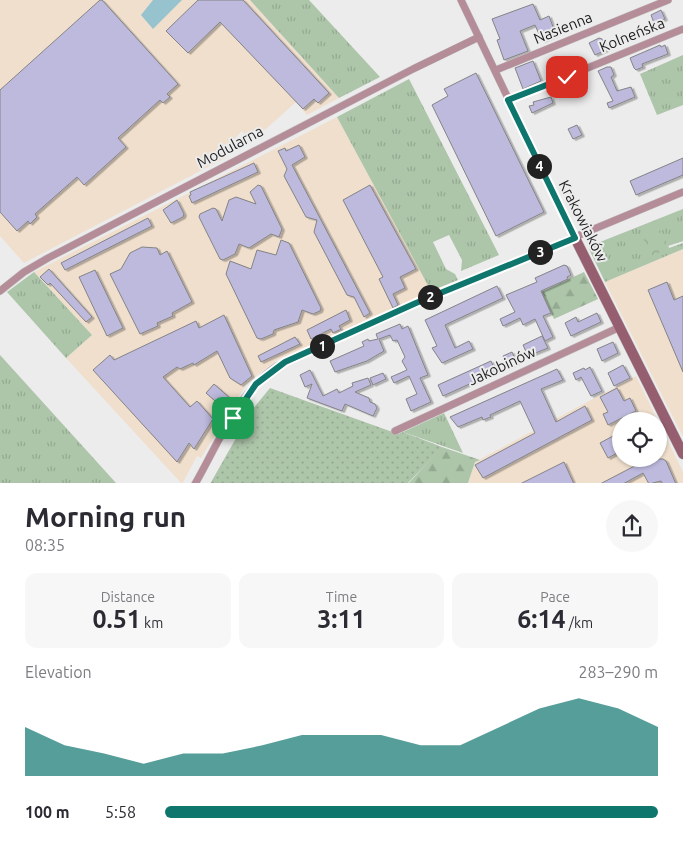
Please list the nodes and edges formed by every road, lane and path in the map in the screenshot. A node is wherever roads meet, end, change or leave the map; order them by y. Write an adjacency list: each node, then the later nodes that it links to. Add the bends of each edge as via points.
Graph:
1 (461, 0): 4 (street, Krakowiaków)
2 (668, 0): 5 (street, Nasienna)
3 (683, 29): 6 (street, Kolneńska)
4 (479, 38): 5 (street, Krakowiaków); 11 (street, Modularna, via 412,69 48,258)
5 (496, 70): 6 (street, Krakowiaków)
6 (508, 100): 10 (street, Krakowiaków)
7 (683, 192): 9 (street)
8 (683, 197): 9 (street)
9 (662, 202): 10 (street)
10 (575, 238): 12 (street, Krakowiaków); 15 (street, via 416,303 277,366 246,396)
11 (0, 291)
12 (620, 327): 13 (street, Jakobinów); 14 (street, Krakowiaków)
13 (395, 431)
14 (683, 454)
15 (196, 483)

